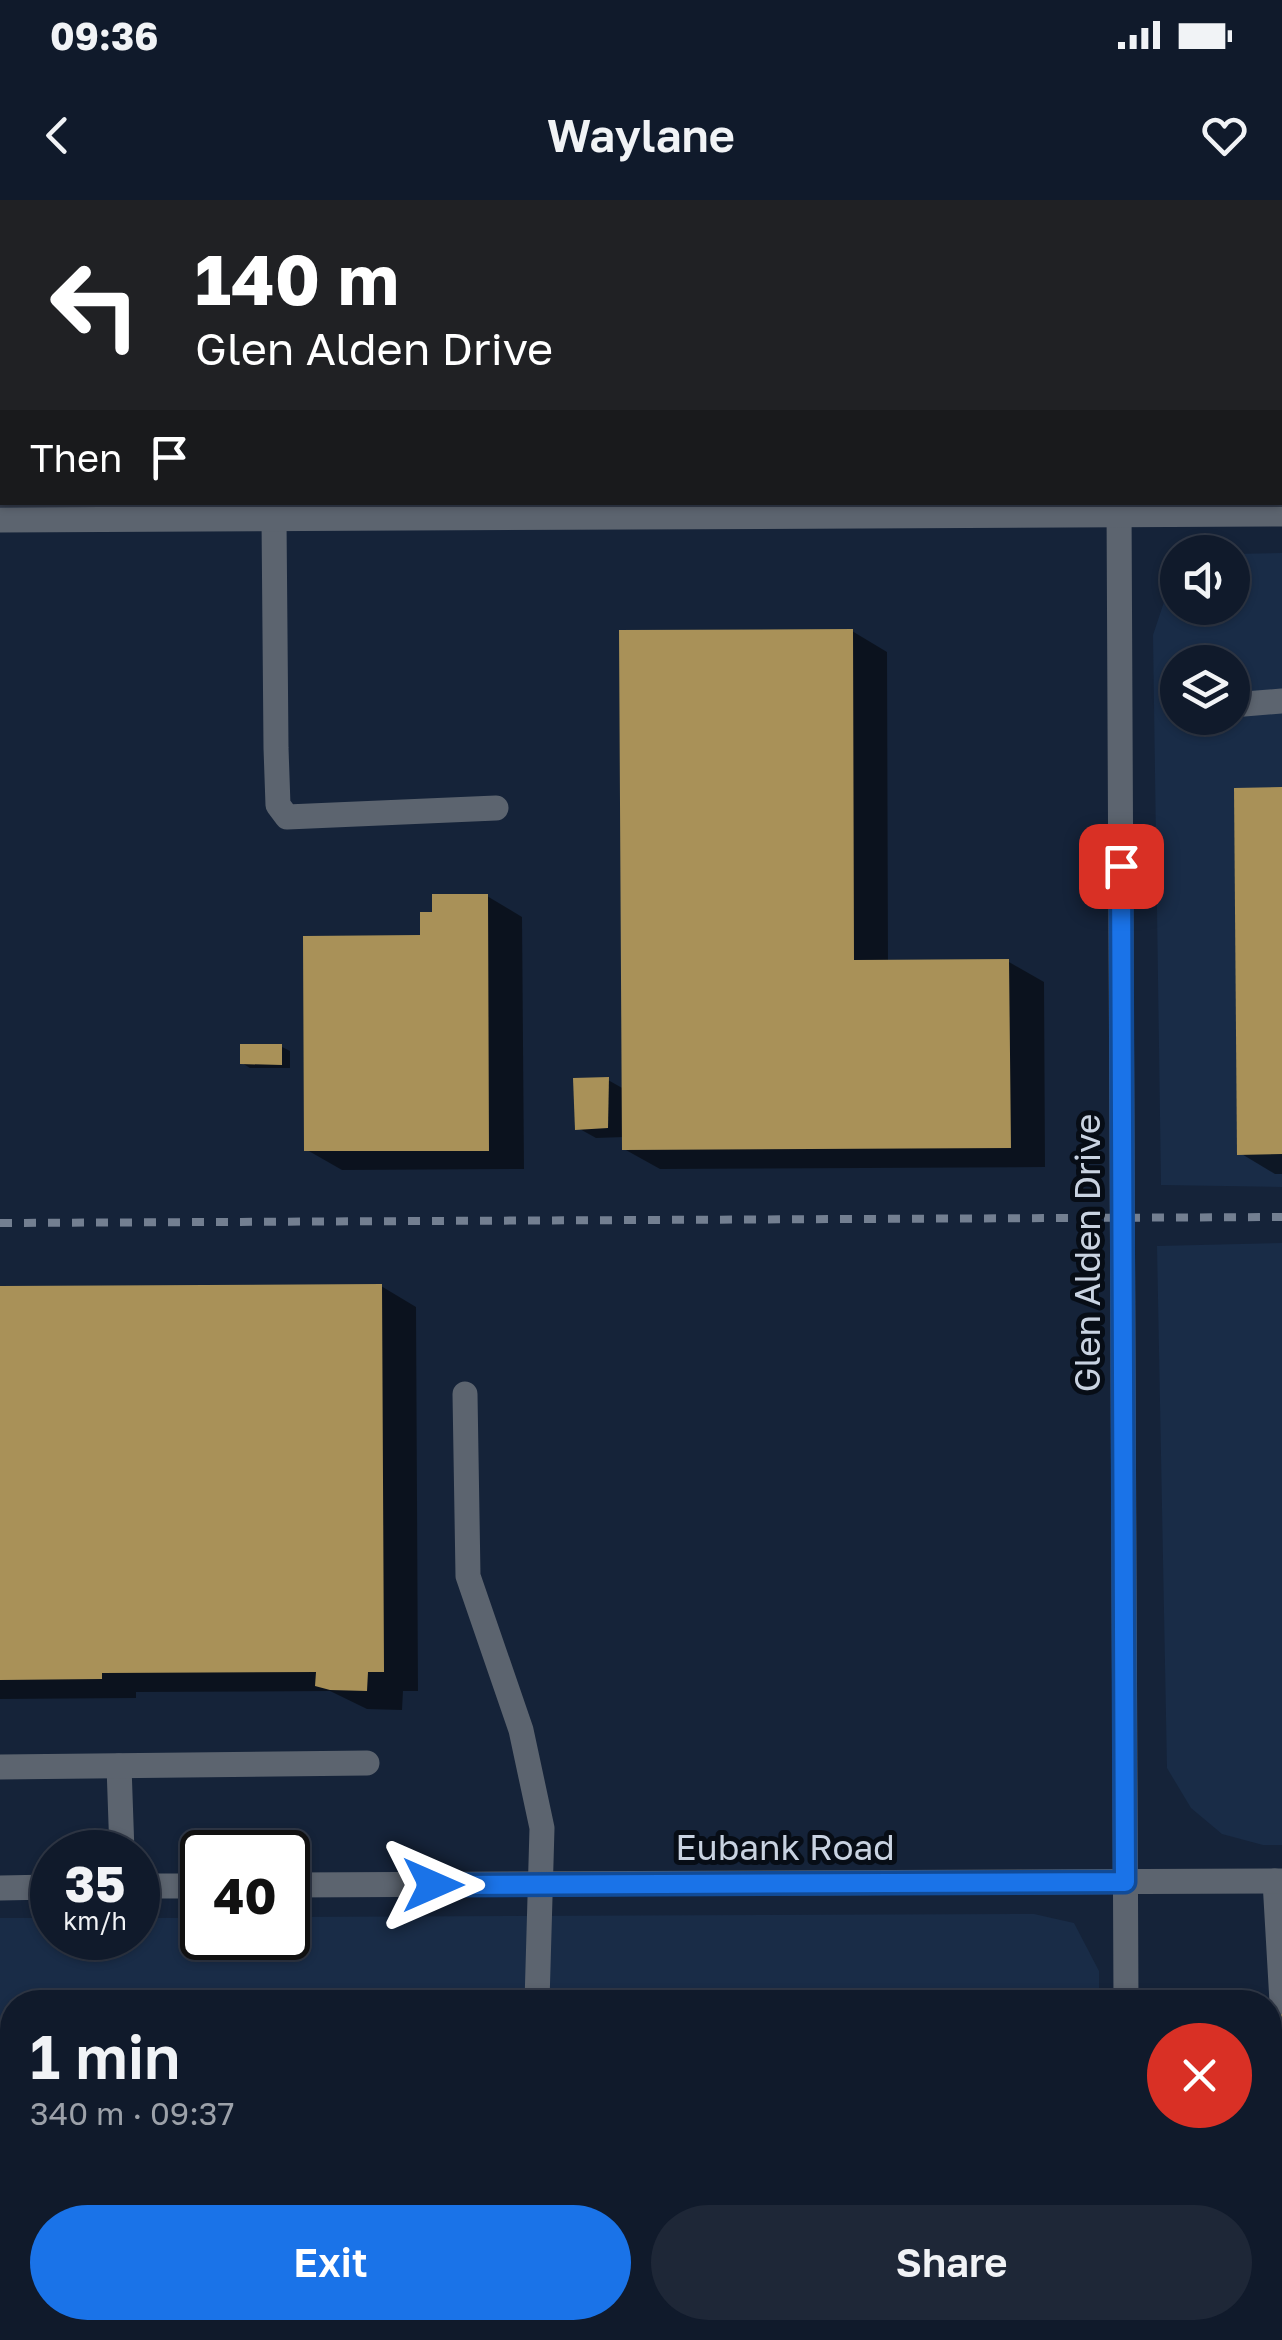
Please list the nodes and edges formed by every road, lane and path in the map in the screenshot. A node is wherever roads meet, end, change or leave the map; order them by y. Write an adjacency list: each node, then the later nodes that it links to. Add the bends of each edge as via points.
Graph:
1 (1120, 508): 2 (street); 3 (street); 15 (street, Glen Alden Drive)
2 (424, 510): 4 (street)
3 (1282, 514)
4 (274, 519): 5 (street); 8 (street, via 278,804 286,817)
5 (0, 520)
6 (1282, 701): 7 (street)
7 (1250, 704)
8 (496, 808)
9 (465, 1394): 16 (street, via 468,1576 521,1730 542,1828)
10 (367, 1763): 11 (street)
11 (119, 1766): 12 (street); 13 (street)
12 (0, 1767)
13 (121, 1830)
14 (1279, 1881): 15 (street, Eubank Road); 22 (street)
15 (1125, 1882): 16 (street, Eubank Road); 21 (street, Glen Alden Drive)
16 (542, 1884): 17 (street, Eubank Road); 20 (street)
17 (310, 1885)
18 (30, 1887): 19 (street)
19 (0, 1888)
20 (538, 1990)
21 (1126, 1990)
22 (1282, 1990)

